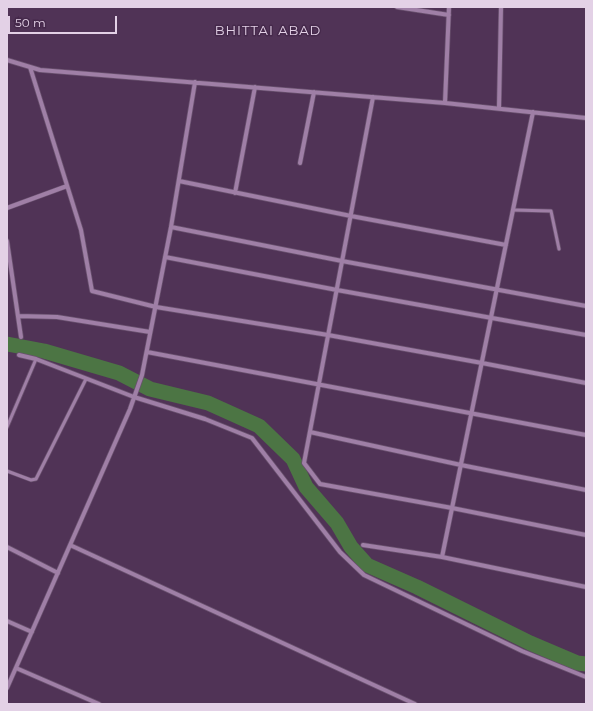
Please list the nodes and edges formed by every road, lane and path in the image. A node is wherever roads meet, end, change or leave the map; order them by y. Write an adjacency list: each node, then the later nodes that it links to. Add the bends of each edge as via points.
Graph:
1 (397, 7): 4 (street)
2 (449, 7): 4 (street)
3 (501, 7): 12 (street)
4 (449, 16): 11 (street)
5 (7, 60): 6 (street)
6 (30, 67): 7 (street, via 40,70); 17 (street)
7 (195, 82): 8 (street); 16 (street)
8 (255, 87): 9 (street); 18 (street)
9 (314, 92): 10 (street); 15 (street)
10 (373, 97): 11 (street); 21 (street)
11 (445, 103): 12 (street)
12 (499, 108): 13 (street)
13 (533, 112): 14 (street); 20 (street)
14 (586, 118)
15 (300, 163)
16 (179, 181): 18 (street); 22 (street)
17 (67, 186): 19 (street); 31 (street, via 81,230 92,291)
18 (235, 193): 21 (street)
19 (7, 208)
20 (513, 210): 24 (street); 25 (lane, via 552,211)
21 (351, 216): 24 (street); 27 (street)
22 (171, 227): 26 (street); 27 (street)
23 (7, 241): 32 (street)
24 (506, 245): 29 (street)
25 (559, 249)
26 (165, 257): 28 (street); 31 (street)
27 (342, 261): 28 (street); 29 (street)
28 (337, 290): 33 (street); 35 (street)
29 (497, 290): 30 (street); 33 (street)
30 (586, 306)
31 (156, 307): 34 (street); 35 (street)
32 (18, 316): 34 (street, via 56,317); 37 (street)
33 (491, 317): 36 (street); 41 (street)
34 (150, 332): 38 (street)
35 (328, 335): 41 (street); 44 (street)
36 (586, 335)
37 (20, 337)
38 (147, 352): 44 (street); 45 (street)
39 (19, 355): 40 (street)
40 (36, 359): 42 (street); 47 (lane)
41 (482, 363): 43 (street); 46 (street)
42 (86, 379): 45 (street); 51 (lane, via 36,479 31,480)
43 (586, 383)
44 (319, 385): 46 (street); 48 (street)
45 (135, 395): 55 (street); 64 (street, via 252,438 340,552 364,575 522,650)
46 (472, 413): 49 (street); 50 (street)
47 (7, 427)
48 (310, 432): 50 (street); 53 (street, via 304,463 320,484)
49 (586, 435)
50 (461, 465): 52 (street); 53 (street)
51 (7, 471)
52 (586, 490)
53 (452, 508): 54 (street); 58 (street)
54 (586, 535)
55 (70, 545): 59 (street); 67 (street)
56 (363, 545): 58 (street)
57 (7, 547): 59 (street)
58 (442, 557): 60 (street)
59 (58, 573): 62 (street)
60 (586, 587)
61 (7, 620): 62 (street)
62 (32, 632): 63 (street)
63 (16, 668): 65 (street); 66 (street)
64 (586, 676)
65 (7, 688)
66 (99, 704)
67 (416, 704)

